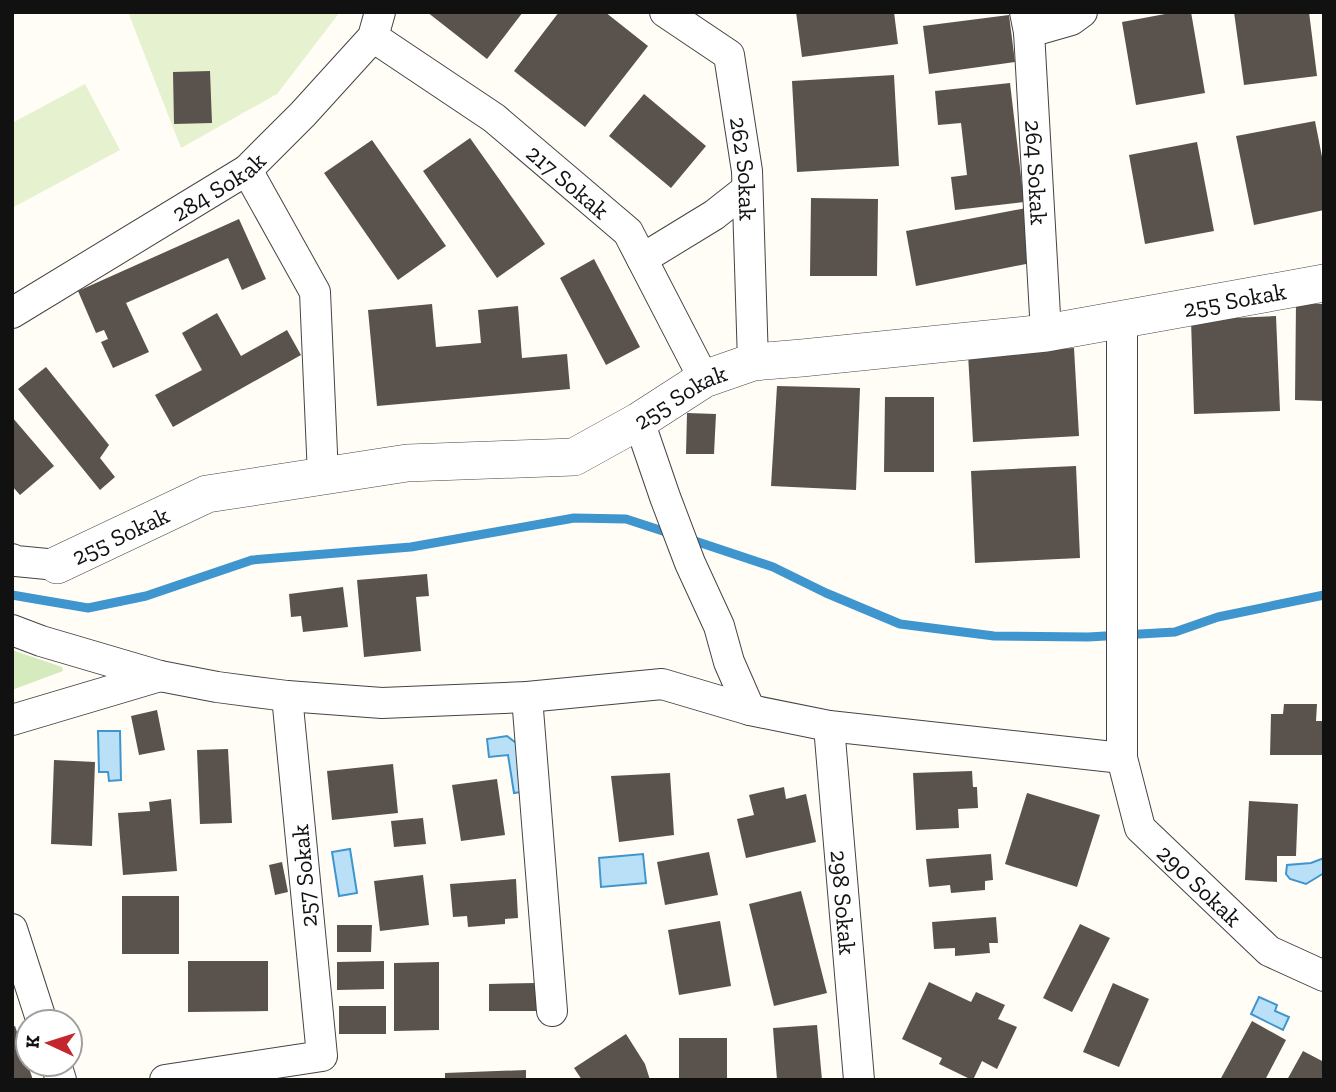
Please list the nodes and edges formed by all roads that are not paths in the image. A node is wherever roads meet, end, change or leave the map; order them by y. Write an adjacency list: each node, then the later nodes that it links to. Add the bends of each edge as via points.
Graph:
1 (665, 12): 6 (street, 262 Sokak, via 729,55)
2 (1082, 12): 3 (street, via 1071,20)
3 (1027, 22): 11 (street, 264 Sokak)
4 (376, 24): 5 (street, 284 Sokak, via 303,114); 7 (street, 217 Sokak, via 628,232)
5 (247, 170): 9 (street, 284 Sokak); 15 (street, via 315,292)
6 (747, 189): 7 (street, via 715,215); 12 (street, 262 Sokak)
7 (642, 259): 13 (street, 217 Sokak)
8 (1324, 284): 10 (street, 255 Sokak)
9 (12, 313)
10 (1122, 320): 11 (street, 255 Sokak); 25 (street, 290 Sokak)
11 (1046, 333): 12 (street, 255 Sokak)
12 (753, 362): 13 (street, 255 Sokak)
13 (704, 379): 14 (street, 255 Sokak)
14 (639, 421): 15 (street, 255 Sokak, via 574,457 407,463); 22 (street)
15 (323, 476): 17 (street, 255 Sokak, via 207,494)
16 (12, 559): 17 (street)
17 (57, 565)
18 (12, 631): 19 (street)
19 (160, 676): 20 (street); 23 (street)
20 (287, 696): 21 (street, via 382,703); 30 (street, 257 Sokak, via 322,1056)
21 (527, 697): 22 (street, via 662,684); 29 (street)
22 (750, 710): 24 (street)
23 (12, 720)
24 (829, 726): 25 (street); 31 (street, 298 Sokak)
25 (1122, 758): 27 (street, 290 Sokak, via 1140,828 1269,951)
26 (12, 929): 28 (street)
27 (1324, 976)
28 (37, 1008)
29 (552, 1011)
30 (165, 1080)
31 (859, 1080)

